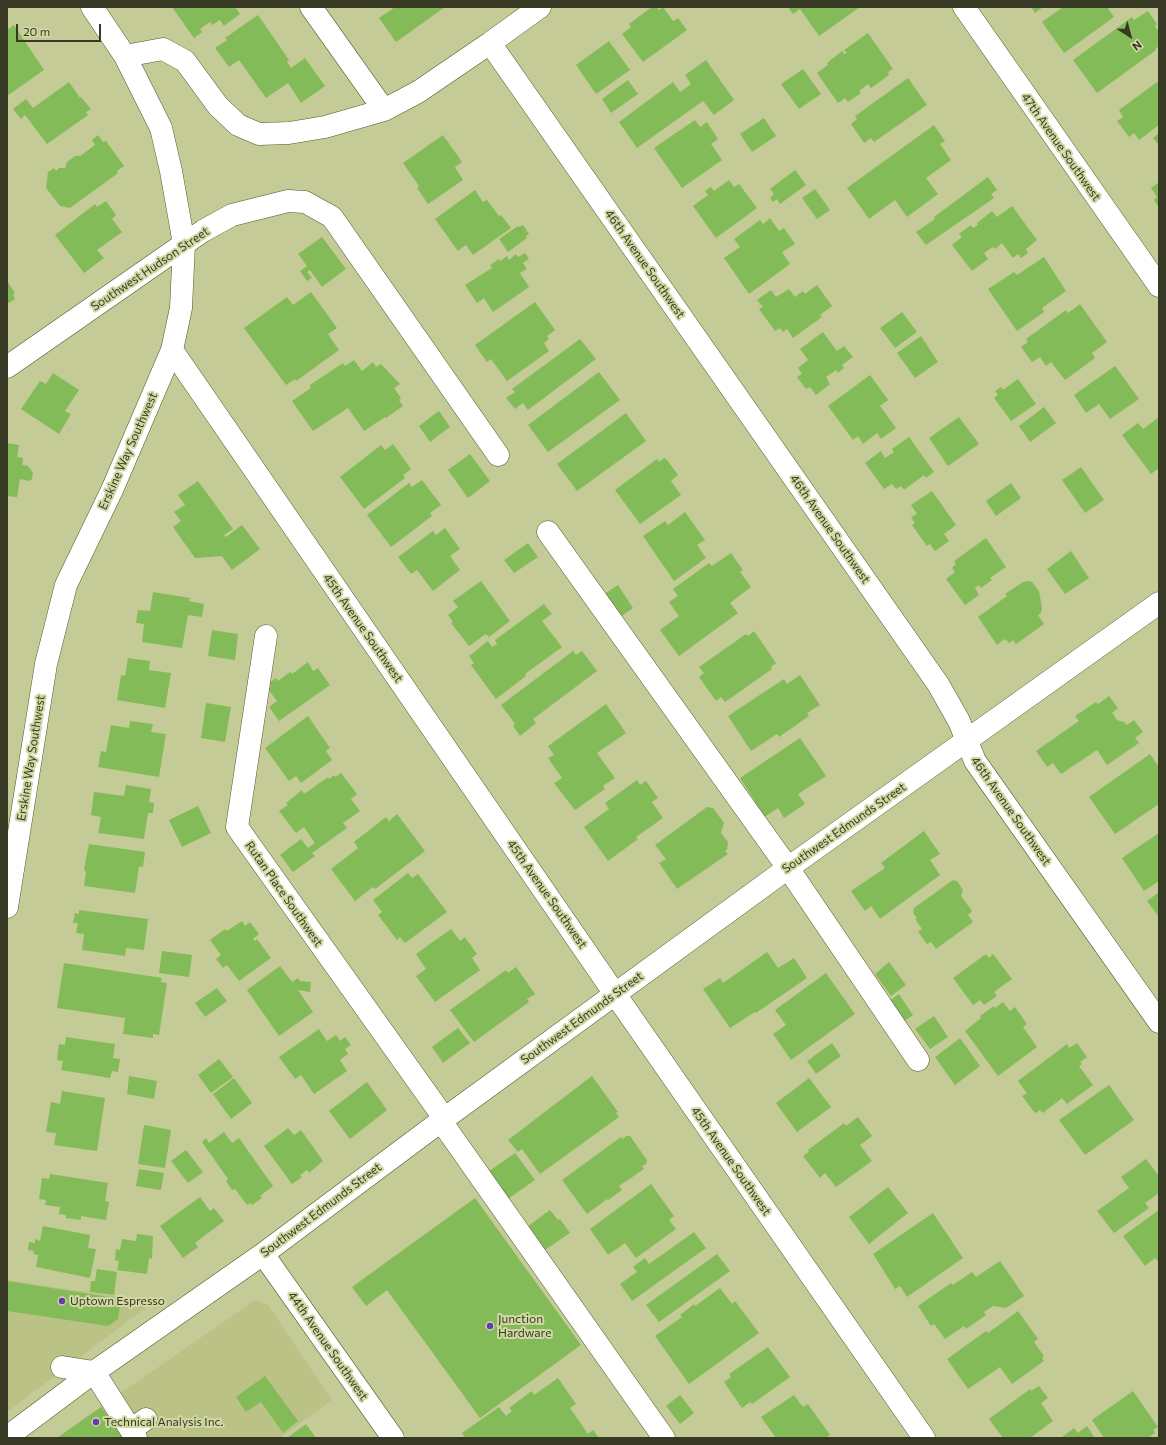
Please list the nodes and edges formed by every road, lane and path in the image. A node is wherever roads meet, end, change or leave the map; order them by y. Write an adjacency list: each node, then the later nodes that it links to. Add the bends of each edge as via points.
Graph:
1 (92, 7): 6 (street, Erskine Way Southwest)
2 (312, 7): 7 (street)
3 (964, 7): 9 (street, 47th Avenue Southwest)
4 (534, 9): 5 (street)
5 (490, 43): 7 (street, via 418,92); 16 (street, 46th Avenue Southwest, via 938,684)
6 (125, 56): 7 (street, via 163,49 185,61 218,106 238,125 259,134 289,133 325,127); 8 (street, Erskine Way Southwest, via 161,128)
7 (384, 110)
8 (184, 244): 10 (street, Erskine Way Southwest, via 181,308); 11 (street, Southwest Hudson Street); 12 (street, Southwest Hudson Street, via 232,215 288,201 305,202 332,217)
9 (1159, 286)
10 (172, 350): 18 (street, Erskine Way Southwest, via 112,490 66,585 46,664); 19 (street, 45th Avenue Southwest)
11 (7, 367)
12 (498, 455)
13 (548, 532): 17 (street)
14 (1159, 603): 16 (street, Southwest Edmunds Street)
15 (266, 636): 22 (street, Rutan Place Southwest, via 237,827)
16 (967, 740): 17 (street, Southwest Edmunds Street); 20 (street, 46th Avenue Southwest, via 975,761)
17 (788, 868): 19 (street, Southwest Edmunds Street); 21 (street)
18 (7, 907)
19 (615, 994): 22 (street, Southwest Edmunds Street); 30 (street, 45th Avenue Southwest)
20 (1159, 1022)
21 (918, 1060)
22 (442, 1120): 23 (street, Southwest Edmunds Street); 29 (street, Rutan Place Southwest)
23 (263, 1254): 25 (street, Southwest Edmunds Street); 28 (street, 44th Avenue Southwest)
24 (62, 1367): 25 (street)
25 (94, 1372): 26 (street); 27 (street, Southwest Edmunds Street)
26 (138, 1429)
27 (7, 1437)
28 (393, 1438)
29 (664, 1438)
30 (924, 1438)

